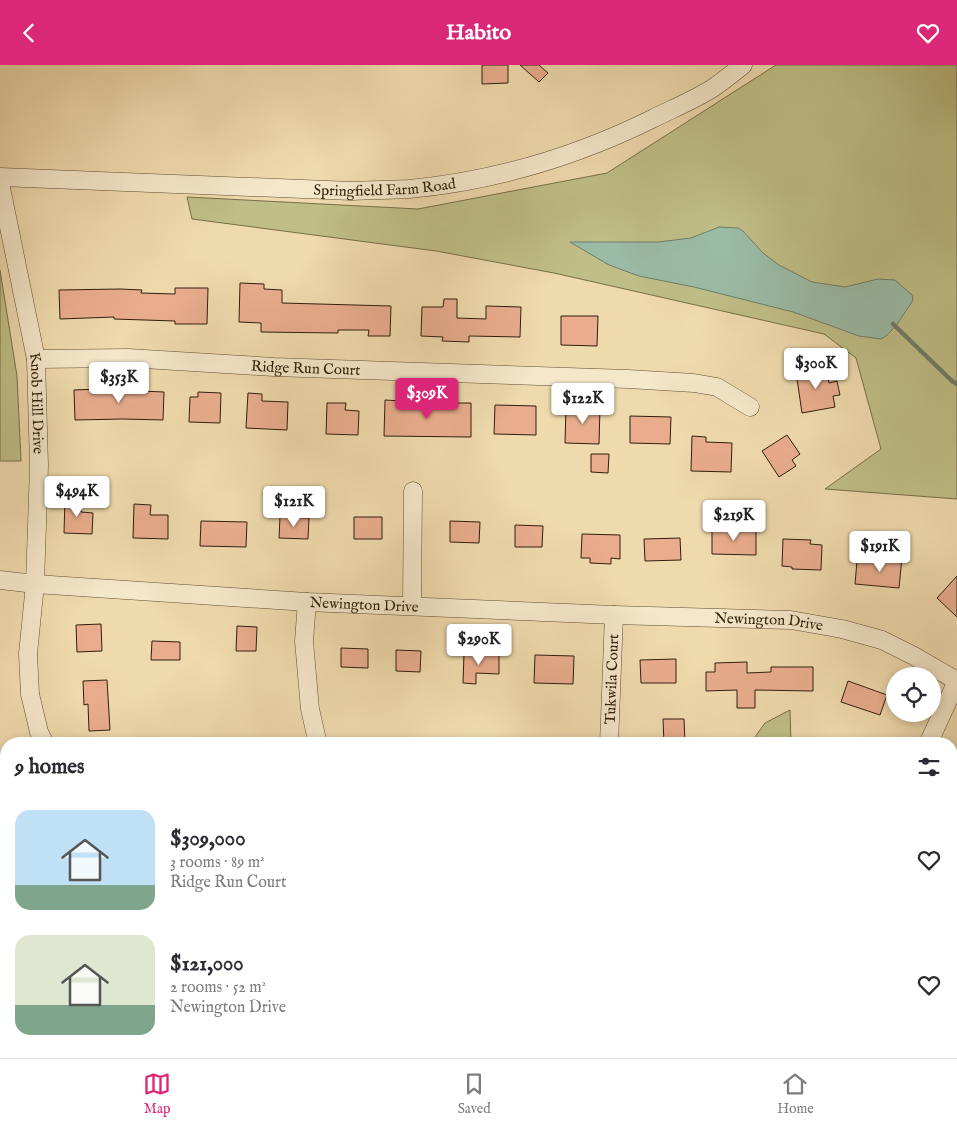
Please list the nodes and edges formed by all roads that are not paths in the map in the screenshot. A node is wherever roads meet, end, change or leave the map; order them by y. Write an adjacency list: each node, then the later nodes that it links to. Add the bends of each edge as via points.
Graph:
1 (743, 65): 2 (street, Springfield Farm Road, via 711,89 624,133 540,164 452,183 352,191)
2 (0, 177)
3 (0, 183): 4 (street, Knob Hill Drive)
4 (36, 359): 5 (street, Ridge Run Court, via 128,358 274,367 694,383 717,387); 8 (street, Knob Hill Drive, via 39,466)
5 (750, 407)
6 (413, 491): 10 (street)
7 (0, 580): 8 (street, Newington Drive)
8 (35, 584): 9 (street, Newington Drive); 13 (street, Knob Hill Drive, via 28,655 30,694)
9 (307, 602): 10 (street, Newington Drive); 14 (street, via 304,641 310,709)
10 (412, 605): 11 (street, Newington Drive)
11 (614, 615): 12 (street, Newington Drive, via 791,620 842,629 882,641); 15 (street, Tukwila Court)
12 (957, 681): 16 (street)
13 (41, 737)
14 (316, 737)
15 (609, 737)
16 (931, 737)

